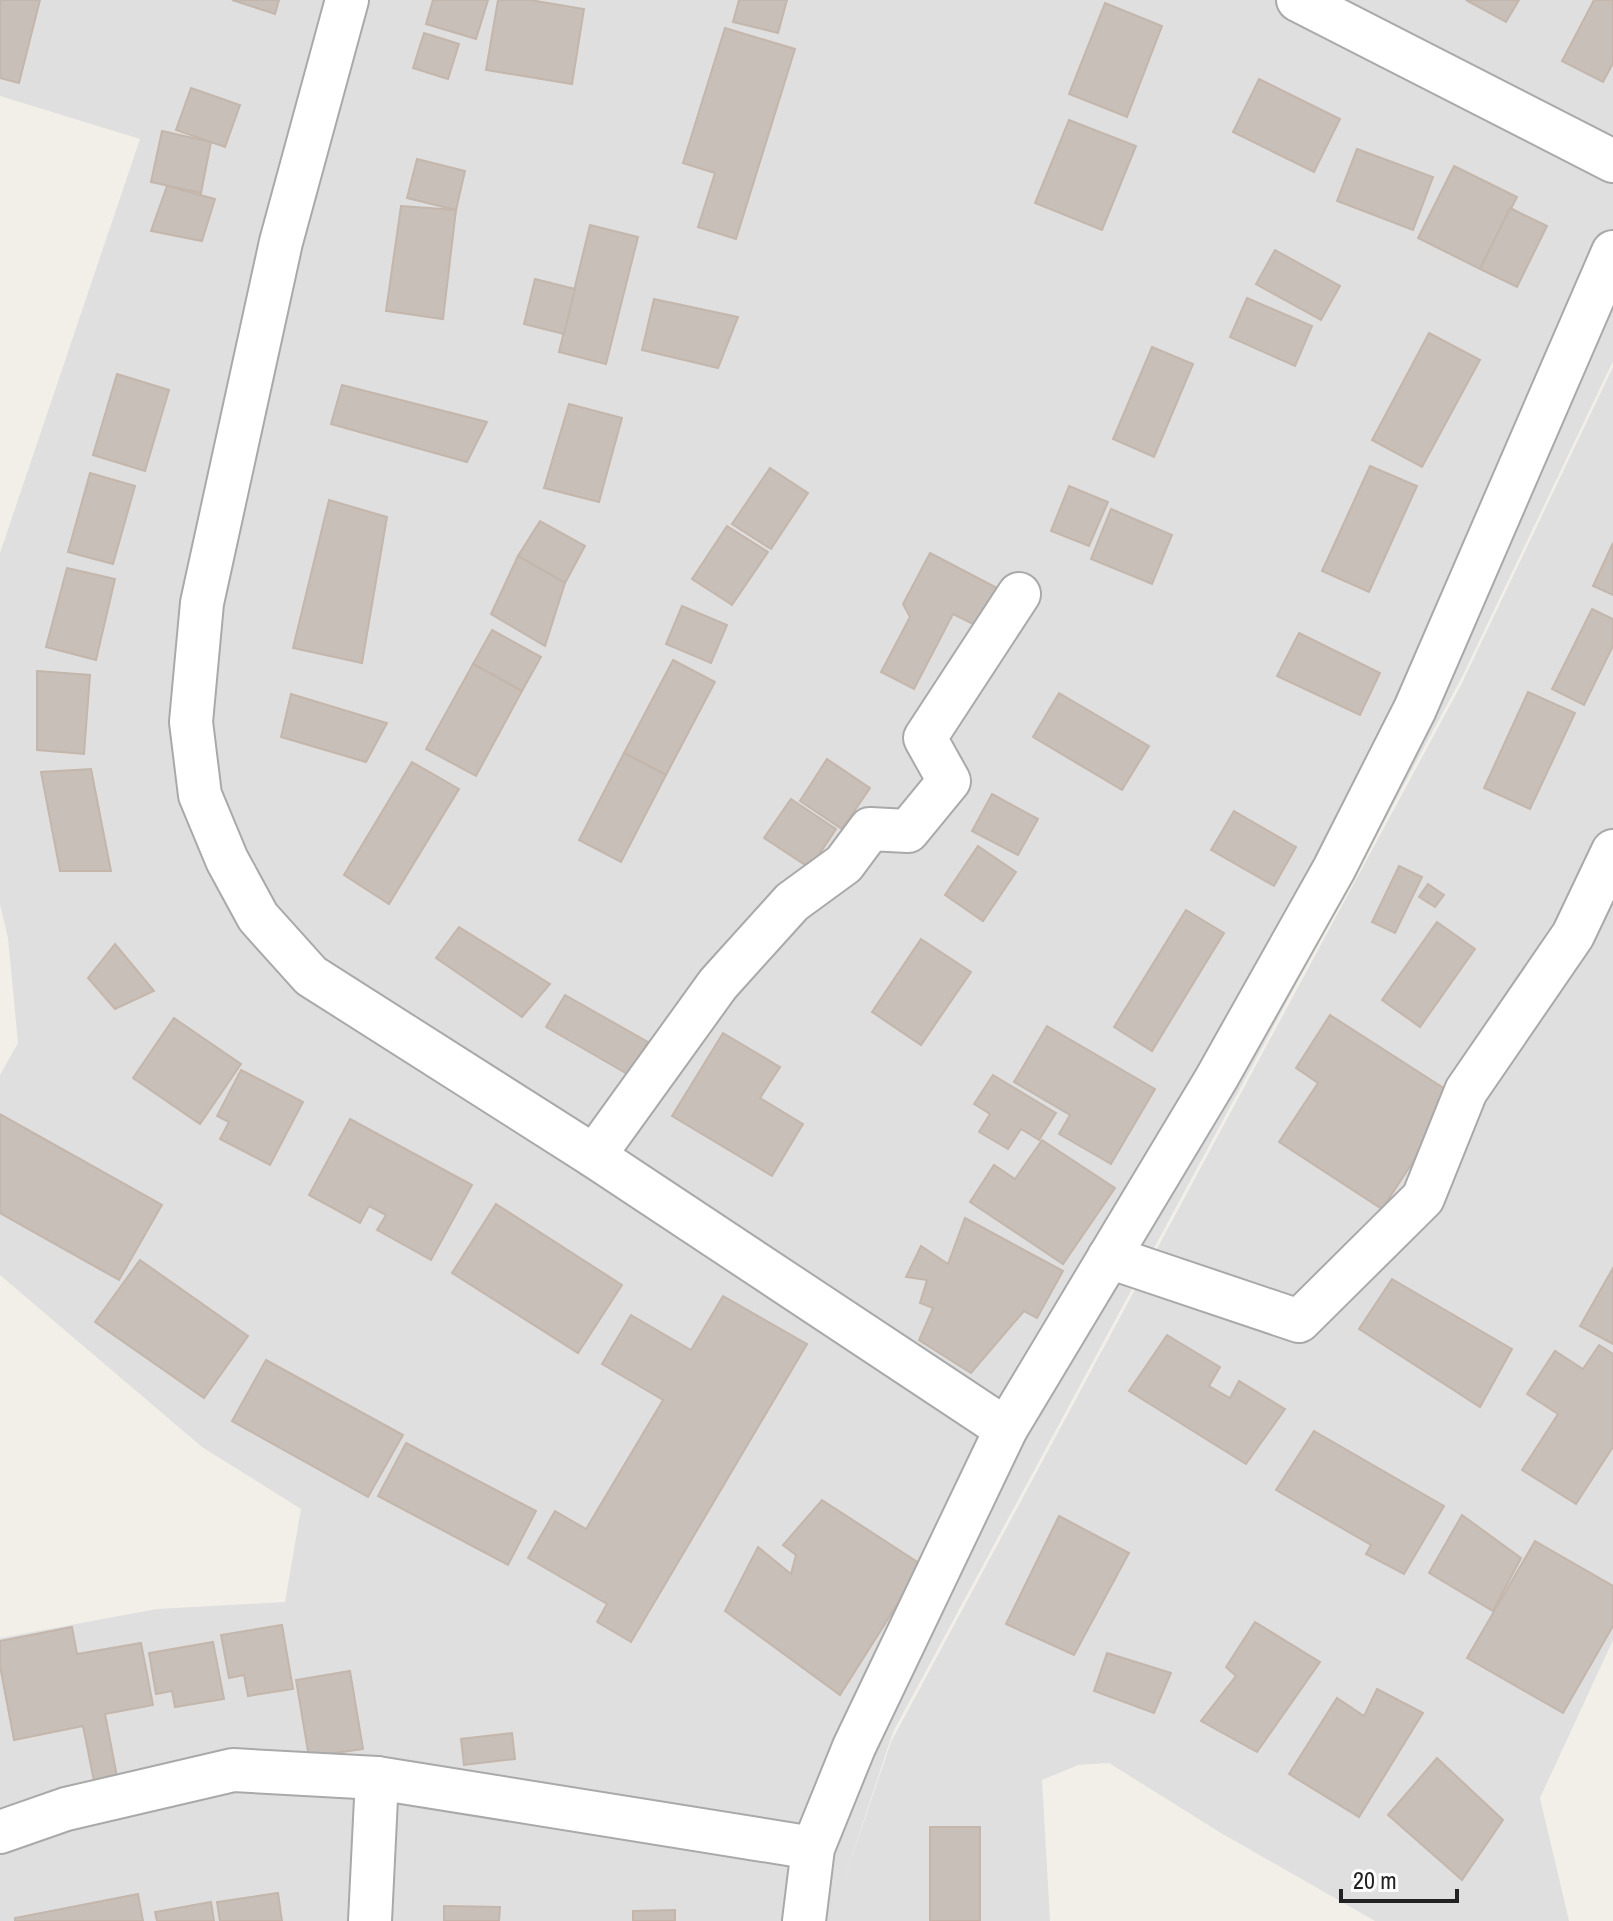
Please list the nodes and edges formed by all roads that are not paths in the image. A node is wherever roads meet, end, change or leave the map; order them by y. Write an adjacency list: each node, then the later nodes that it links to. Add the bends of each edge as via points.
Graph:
1 (347, 0): 7 (street, via 281,242 202,603 191,722 200,795 258,917 311,976)
2 (1298, 0): 3 (street)
3 (1613, 161)
4 (1613, 252): 8 (street, via 1415,709 1334,869)
5 (1019, 594): 7 (street, via 925,738 949,781 908,831 870,829 844,864 792,902 718,984)
6 (1613, 851): 8 (street, via 1573,935 1466,1091 1423,1198 1299,1321)
7 (594, 1156): 9 (street)
8 (1109, 1257): 9 (street)
9 (1006, 1429): 12 (street, via 854,1747)
10 (377, 1778): 11 (street, via 233,1770 66,1809); 12 (street); 13 (street)
11 (0, 1832)
12 (813, 1848): 14 (street)
13 (370, 1921)
14 (804, 1921)

